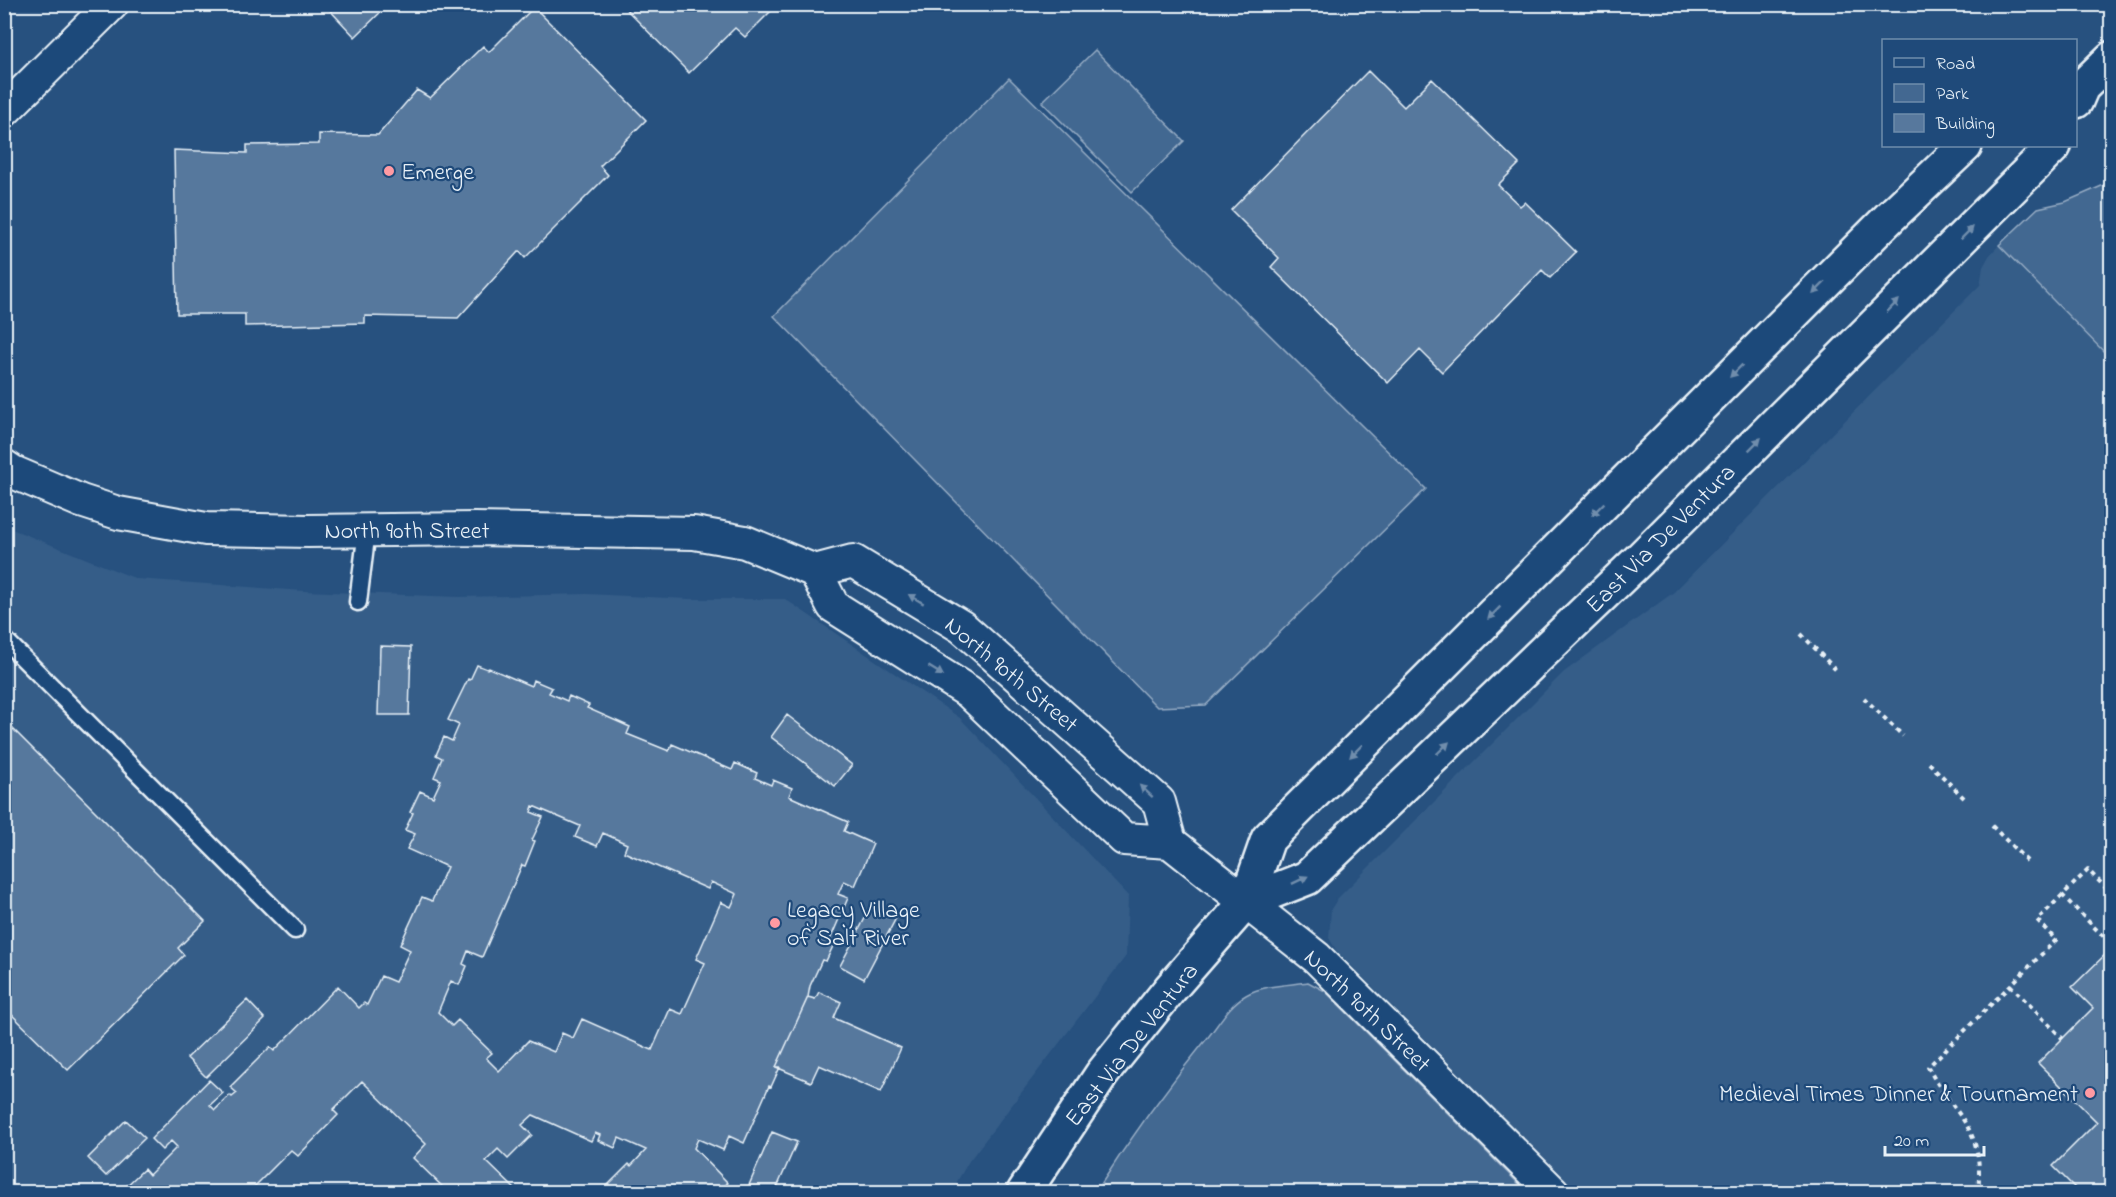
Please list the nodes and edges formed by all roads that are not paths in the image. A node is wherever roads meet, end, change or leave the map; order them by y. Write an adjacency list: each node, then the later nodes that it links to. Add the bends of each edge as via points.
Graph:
1 (112, 4): 4 (street)
2 (2112, 58): 3 (main road)
3 (2078, 92)
4 (4, 111)
5 (1964, 147): 13 (main road, East Via De Ventura, one-way to 13, via 1268,839)
6 (2053, 147): 13 (main road, East Via De Ventura, one-way to 6, via 1307,878 1640,560)
7 (4, 466): 8 (street, North 90th Street, via 81,501 118,513 206,530)
8 (367, 530): 9 (street, North 90th Street, via 694,533 745,543); 10 (lane)
9 (815, 571): 12 (street, North 90th Street, one-way to 12, via 833,606 969,692 1124,839); 12 (street, North 90th Street, one-way to 9, via 1159,802 962,627 853,561)
10 (358, 602)
11 (4, 639): 14 (lane)
12 (1170, 842): 13 (street, North 90th Street)
13 (1246, 902): 15 (main road, East Via De Ventura, via 1102,1074); 16 (street, North 90th Street, via 1317,958)
14 (296, 930)
15 (1024, 1192)
16 (1553, 1192)

